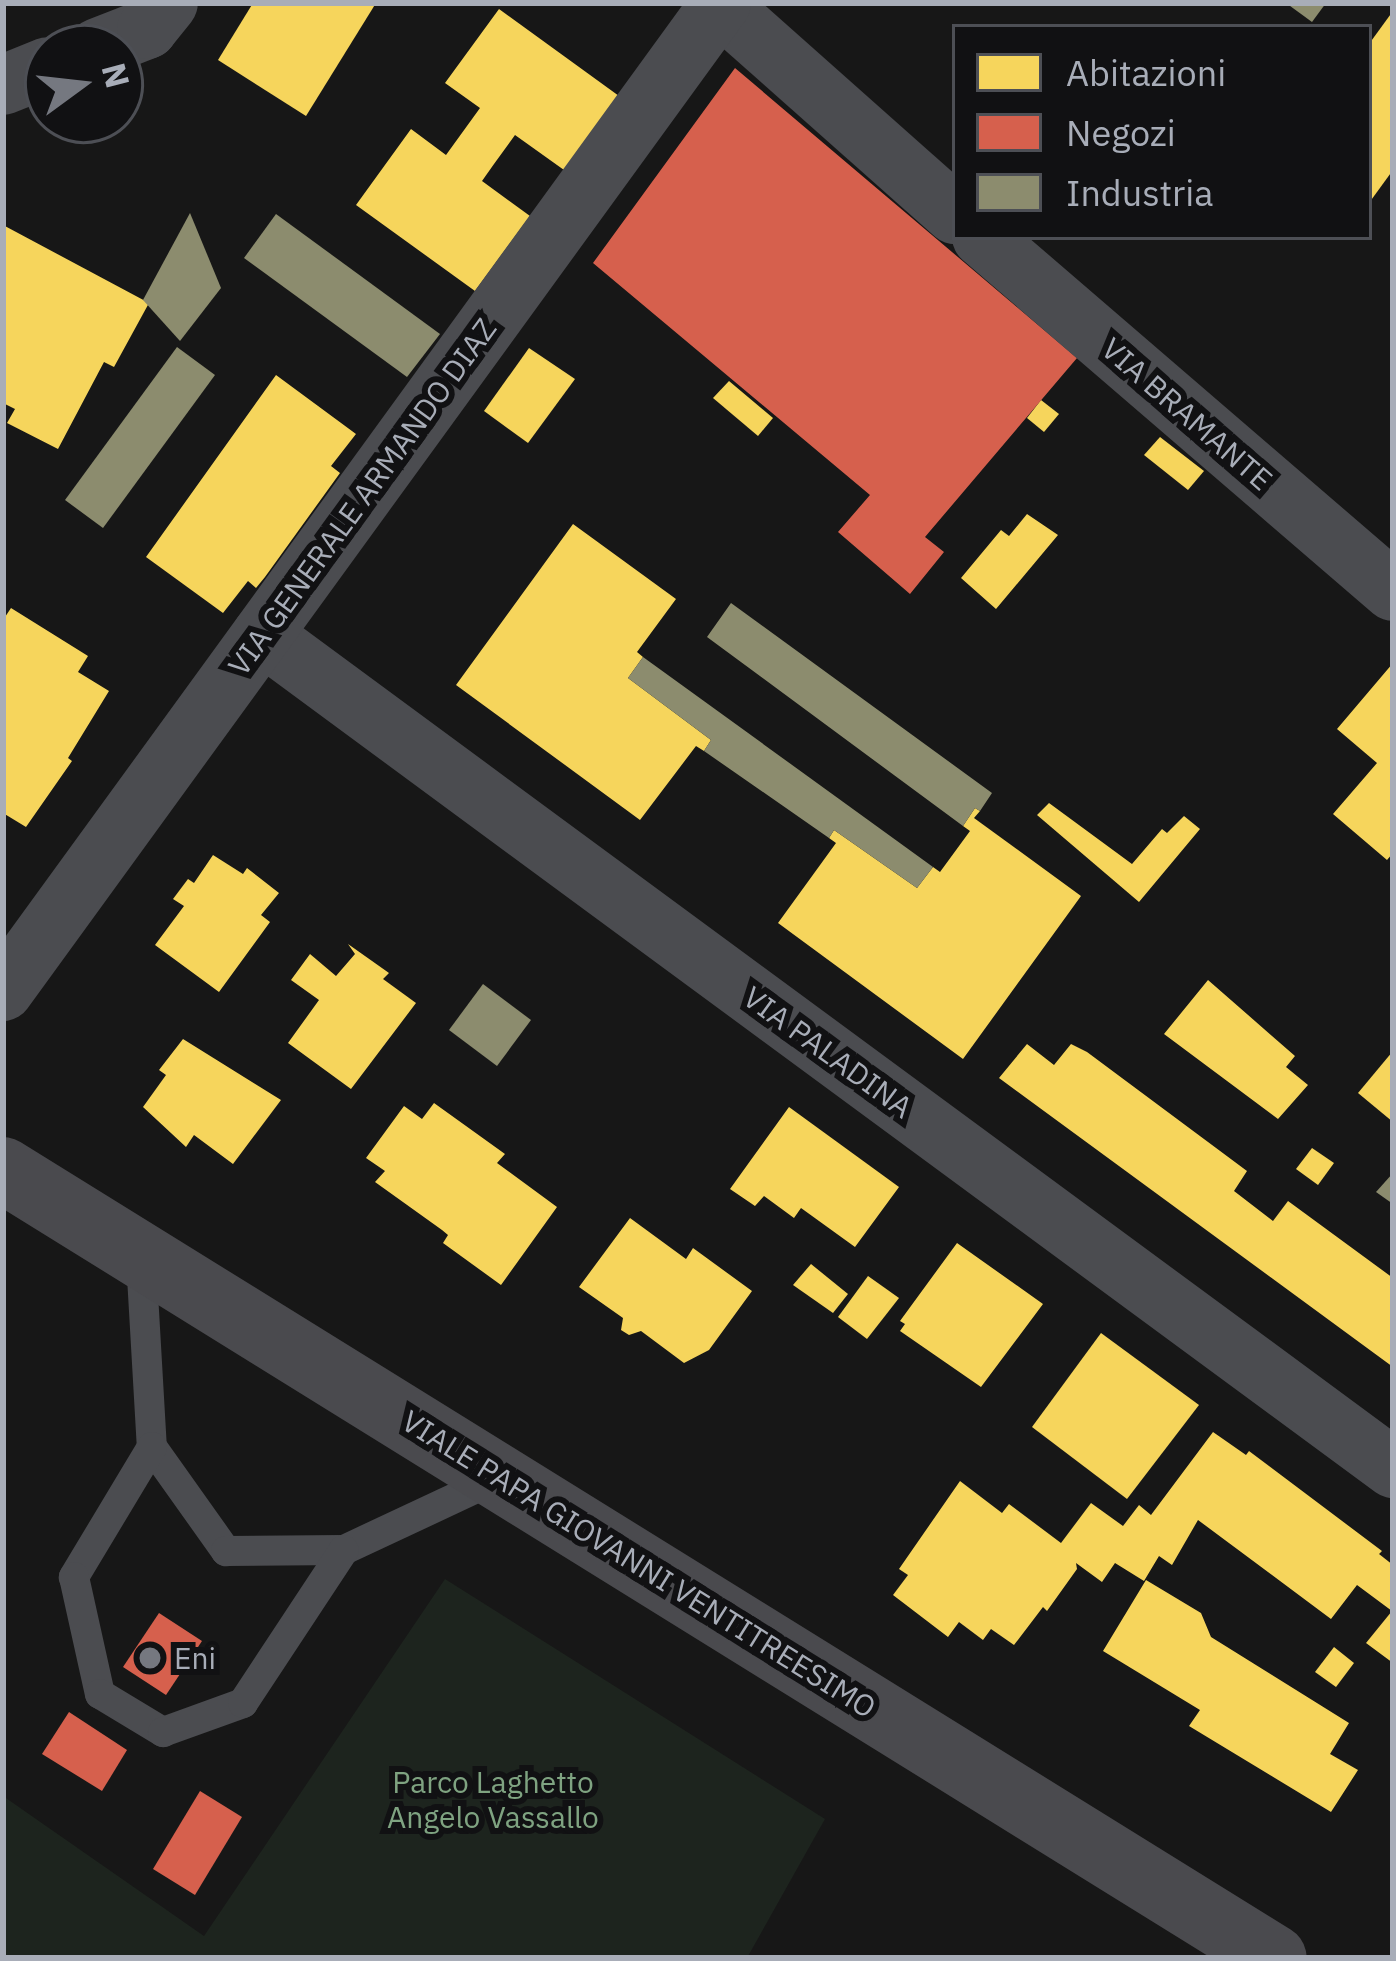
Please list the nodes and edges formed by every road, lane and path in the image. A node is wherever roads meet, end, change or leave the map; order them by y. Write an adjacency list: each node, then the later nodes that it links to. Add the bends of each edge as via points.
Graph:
1 (168, 3): 3 (street)
2 (719, 4): 4 (street); 7 (street, VIA GENERALE ARMANDO DIAZ)
3 (144, 30)
4 (952, 211)
5 (985, 240): 6 (street, VIA BRAMANTE)
6 (1393, 591)
7 (262, 635): 8 (street, VIA GENERALE ARMANDO DIAZ); 12 (street, VIA PALADINA)
8 (3, 992)
9 (3, 1170): 10 (street, VIALE PAPA GIOVANNI VENTITREESIMO)
10 (140, 1255): 11 (lane); 13 (street, VIALE PAPA GIOVANNI VENTITREESIMO)
11 (152, 1447): 14 (lane, via 226,1551); 14 (lane, via 74,1577 100,1694 163,1732 242,1703)
12 (1393, 1468)
13 (500, 1478): 14 (lane); 15 (street, VIALE PAPA GIOVANNI VENTITREESIMO)
14 (344, 1550)
15 (1274, 1958)

